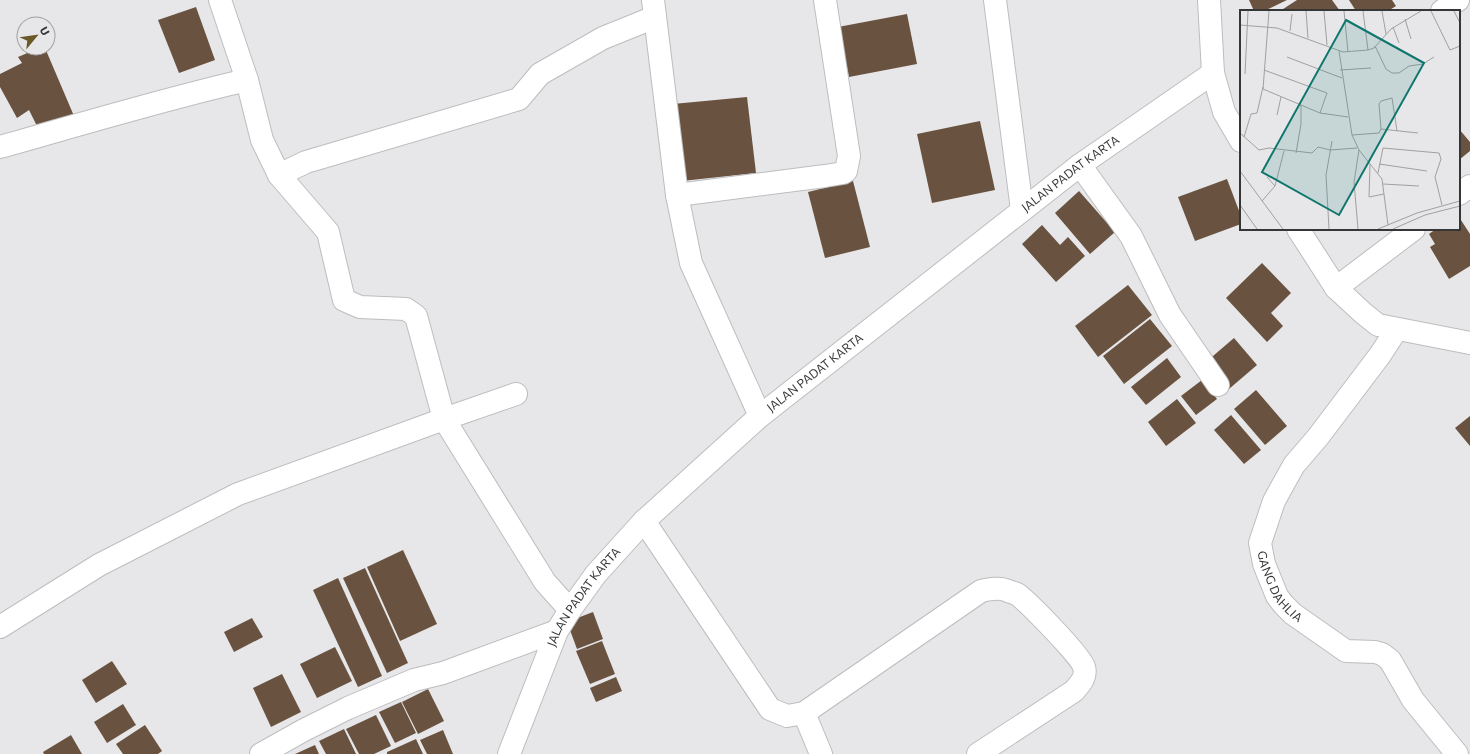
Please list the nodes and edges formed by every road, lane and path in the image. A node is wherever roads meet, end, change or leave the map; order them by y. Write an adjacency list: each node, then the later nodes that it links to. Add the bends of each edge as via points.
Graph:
1 (220, 0): 9 (street)
2 (825, 0): 16 (street, via 849,156 846,171)
3 (995, 0): 17 (street)
4 (1209, 0): 8 (street)
5 (1458, 0): 7 (street)
6 (654, 8): 13 (street, via 540,74 520,99 306,162); 16 (street)
7 (1443, 10)
8 (1213, 73): 10 (street, via 1224,112); 12 (street, JALAN PADAT KARTA)
9 (247, 80): 11 (street); 13 (street, via 262,140)
10 (1240, 139)
11 (0, 147)
12 (1080, 165): 17 (street, JALAN PADAT KARTA); 23 (street, via 1131,236 1170,315)
13 (279, 175): 26 (street, via 328,232 344,300 360,307 406,309 416,316)
14 (1470, 186): 15 (street)
15 (1460, 193)
16 (677, 195): 25 (street, via 691,263)
17 (1022, 210): 25 (street, JALAN PADAT KARTA)
18 (1299, 230): 20 (street)
19 (1413, 230): 20 (street)
20 (1336, 288): 21 (street, via 1378,325)
21 (1398, 329): 22 (street); 36 (street, GANG DAHLIA, via 1318,437 1294,465 1274,501 1260,543 1264,564 1276,596 1283,604 1293,614 1346,651 1375,652 1390,660 1413,700)
22 (1470, 343)
23 (1218, 385)
24 (516, 394): 26 (street)
25 (760, 416): 27 (street, JALAN PADAT KARTA)
26 (444, 419): 28 (street, via 545,582); 29 (street, via 238,494 99,565)
27 (644, 521): 28 (street, JALAN PADAT KARTA, via 596,574); 31 (street, via 770,710 787,716)
28 (570, 610): 30 (street, JALAN PADAT KARTA)
29 (0, 627)
30 (557, 631): 32 (street, via 442,673 414,680 348,708); 33 (street, JALAN PADAT KARTA)
31 (804, 712): 34 (street); 35 (street, via 981,591 1006,590 1026,602 1053,630 1077,656 1084,666 1085,673 1083,681 1074,691)
32 (261, 754)
33 (509, 754)
34 (821, 754)
35 (978, 754)
36 (1457, 754)

